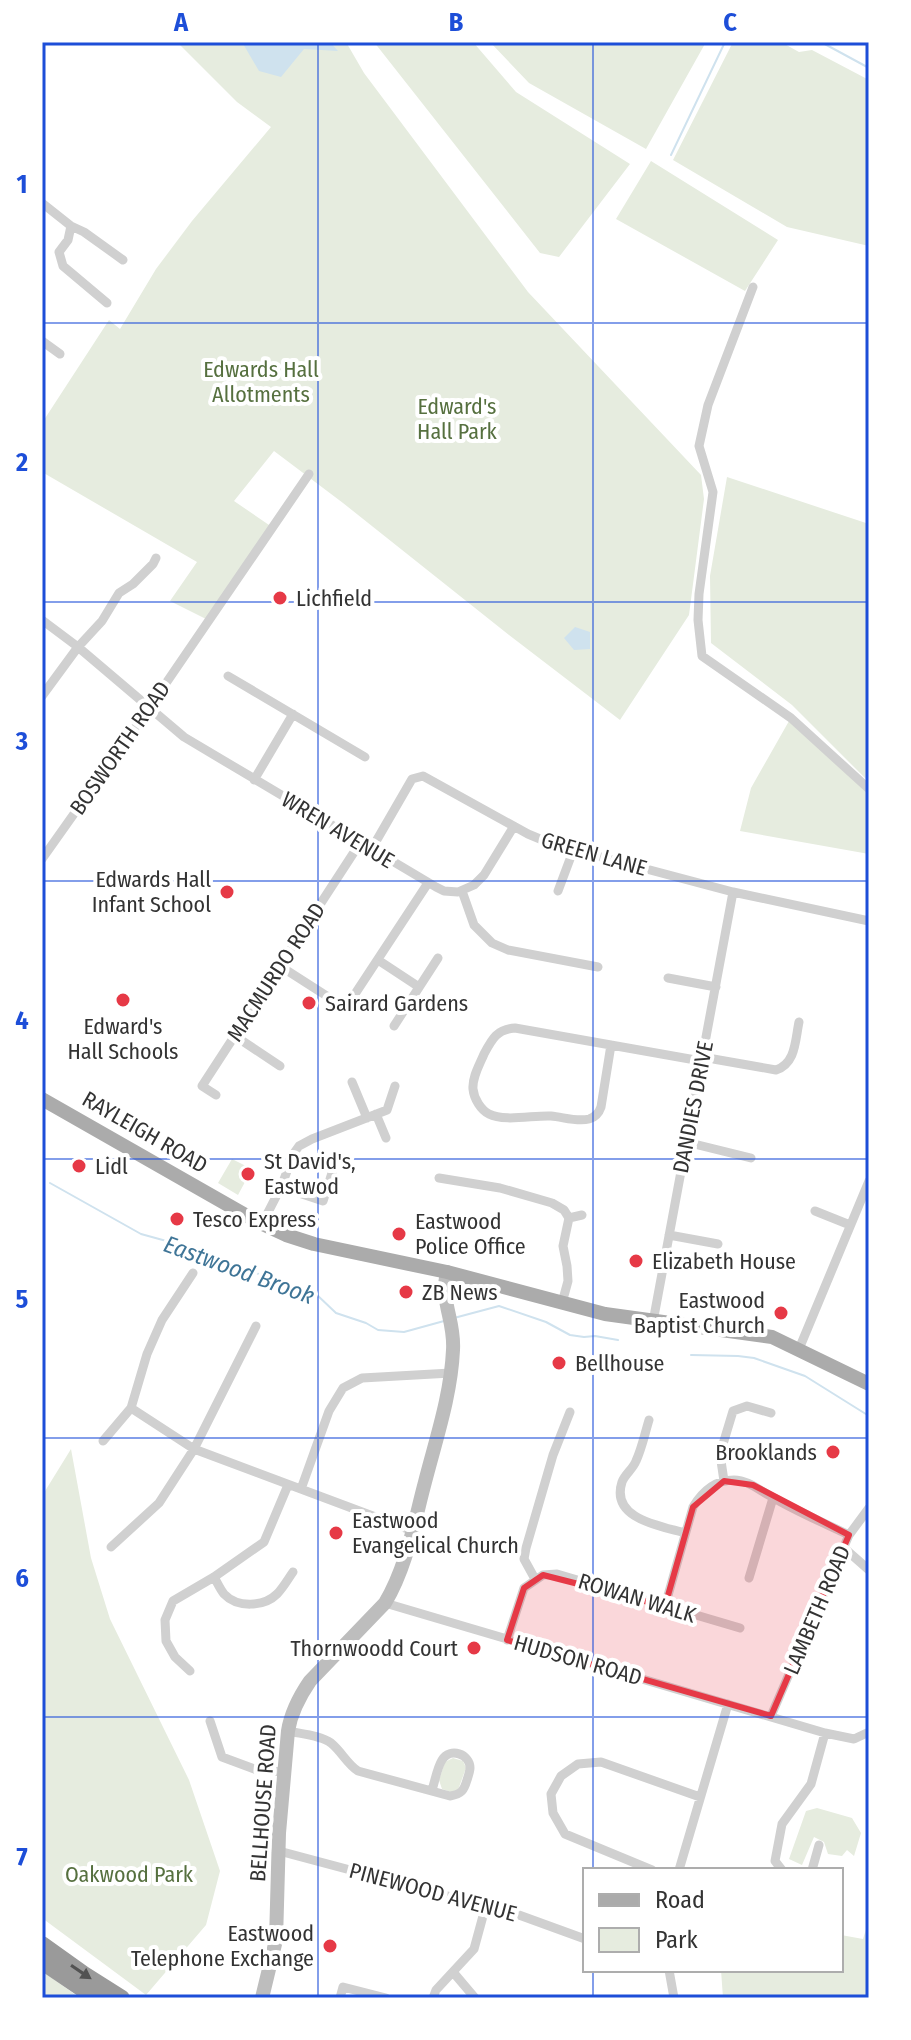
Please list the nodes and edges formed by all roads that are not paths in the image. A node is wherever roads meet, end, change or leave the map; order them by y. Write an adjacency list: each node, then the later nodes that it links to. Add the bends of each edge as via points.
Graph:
1 (42, 203): 2 (street)
2 (71, 226): 3 (street); 5 (street, via 59,252 63,266)
3 (123, 260)
4 (753, 287): 18 (street, via 708,405 699,446 713,492 699,594 702,656 791,718)
5 (107, 303)
6 (42, 341): 7 (street)
7 (60, 354)
8 (309, 474): 14 (street, BOSWORTH ROAD)
9 (156, 558): 11 (street, via 117,595)
10 (42, 620): 11 (street, WREN AVENUE)
11 (78, 647): 13 (street); 14 (street, WREN AVENUE)
12 (228, 676): 15 (street)
13 (42, 696)
14 (149, 708): 17 (street, WREN AVENUE, via 184,737); 23 (street, BOSWORTH ROAD)
15 (293, 714): 16 (street); 17 (street)
16 (365, 757)
17 (254, 780): 20 (street, WREN AVENUE)
18 (869, 789)
19 (514, 826): 21 (street, GREEN LANE, via 419,775 409,783); 22 (street, GREEN LANE); 25 (street, via 484,875)
20 (360, 843): 21 (street, WREN AVENUE); 31 (street, MACMURDO ROAD)
21 (371, 850): 24 (street, WREN AVENUE)
22 (573, 851): 26 (street); 27 (street, GREEN LANE)
23 (42, 859)
24 (428, 883): 25 (street, WREN AVENUE, via 444,891); 30 (street)
25 (462, 891): 32 (street, via 474,925 492,943)
26 (558, 891)
27 (733, 892): 28 (street, GREEN LANE); 35 (street, DANDIES DRIVE)
28 (869, 921)
29 (438, 958): 34 (street)
30 (378, 960): 31 (street, via 346,1002 333,1000); 34 (street)
31 (280, 966): 38 (street, MACMURDO ROAD)
32 (598, 967)
33 (668, 978): 35 (street)
34 (419, 987): 37 (street)
35 (716, 987): 40 (street, DANDIES DRIVE)
36 (799, 1022): 40 (street, via 785,1067)
37 (394, 1026)
38 (235, 1036): 41 (street); 44 (street, MACMURDO ROAD, via 202,1086)
39 (611, 1045): 39 (street, via 501,1030 475,1074 474,1097 494,1116 593,1118 601,1107); 40 (street)
40 (702, 1059): 48 (street, DANDIES DRIVE)
41 (280, 1066)
42 (352, 1082): 46 (street)
43 (395, 1086): 46 (street, via 389,1108)
44 (216, 1095)
45 (42, 1099): 57 (main road, RAYLEIGH ROAD)
46 (372, 1116): 47 (street); 53 (street, via 299,1146)
47 (386, 1138)
48 (686, 1142): 49 (street); 59 (street, DANDIES DRIVE)
49 (751, 1158)
50 (333, 1170): 53 (street, via 323,1201)
51 (439, 1178): 56 (street, via 552,1203)
52 (869, 1181): 58 (street)
53 (281, 1187): 57 (street)
54 (815, 1211): 58 (street)
55 (582, 1215): 56 (street)
56 (569, 1218): 63 (street, via 563,1246 568,1281)
57 (262, 1224): 61 (main road, RAYLEIGH ROAD, via 314,1244)
58 (850, 1225): 66 (street)
59 (669, 1235): 60 (street); 64 (street, DANDIES DRIVE)
60 (718, 1244)
61 (447, 1272): 63 (main road, RAYLEIGH ROAD); 67 (street, BELLHOUSE ROAD)
62 (193, 1273): 69 (street, via 162,1320)
63 (562, 1303): 64 (main road, RAYLEIGH ROAD)
64 (653, 1322): 66 (main road, RAYLEIGH ROAD, via 759,1334)
65 (256, 1326): 74 (street)
66 (799, 1349): 68 (main road, RAYLEIGH ROAD)
67 (451, 1373): 77 (street, via 362,1378 343,1388 329,1411); 80 (street, BELLHOUSE ROAD)
68 (869, 1384)
69 (131, 1408): 73 (street); 74 (street)
70 (570, 1412): 89 (street, via 526,1548 524,1559)
71 (771, 1413): 75 (street, via 747,1406 733,1411 720,1454)
72 (649, 1420): 81 (street, via 620,1495 625,1509 639,1520)
73 (103, 1441)
74 (194, 1449): 76 (street); 83 (street, via 159,1503)
75 (724, 1481): 78 (street, via 745,1482); 81 (street, via 701,1495)
76 (288, 1485): 77 (street); 87 (street, via 264,1542)
77 (301, 1489): 80 (street)
78 (773, 1498): 82 (street); 88 (street, via 758,1569)
79 (869, 1508): 82 (street, LAMBETH ROAD)
80 (413, 1531): 90 (street, BELLHOUSE ROAD)
81 (685, 1533): 91 (street)
82 (849, 1535): 84 (street, LAMBETH ROAD)
83 (111, 1547)
84 (844, 1548): 85 (street); 98 (street, LAMBETH ROAD)
85 (869, 1570)
86 (293, 1572): 87 (street, via 278,1593 257,1606 225,1596)
87 (214, 1577): 96 (street, via 173,1601 165,1620 166,1641)
88 (749, 1578)
89 (535, 1579): 91 (street, ROWAN WALK, via 557,1574); 95 (street, via 524,1588)
90 (385, 1603): 95 (street, HUDSON ROAD); 100 (street, BELLHOUSE ROAD, via 310,1681)
91 (665, 1606): 93 (street, ROWAN WALK)
92 (728, 1610): 93 (street)
93 (724, 1624): 94 (street, ROWAN WALK)
94 (740, 1628)
95 (507, 1640): 97 (street, HUDSON ROAD)
96 (190, 1671)
97 (728, 1704): 98 (street, HUDSON ROAD); 105 (street)
98 (771, 1716): 102 (street, HUDSON ROAD)
99 (210, 1721): 103 (street, via 222,1757 257,1770)
100 (288, 1731): 103 (street, BELLHOUSE ROAD); 104 (street, via 324,1739 358,1771)
101 (869, 1732): 102 (street, HUDSON ROAD, via 854,1739)
102 (825, 1733): 110 (street, via 811,1784 782,1824 775,1861)
103 (285, 1772): 107 (street, BELLHOUSE ROAD)
104 (432, 1790): 104 (street, via 447,1754 466,1758 471,1770 464,1790 450,1796)
105 (700, 1797): 108 (street, via 601,1762 578,1764 561,1776 551,1794 553,1813 565,1834); 109 (street)
106 (819, 1845): 111 (street)
107 (279, 1851): 112 (street, PINEWOOD AVENUE); 120 (street, BELLHOUSE ROAD, via 276,1940)
108 (647, 1868)
109 (680, 1868)
110 (780, 1868)
111 (813, 1868)
112 (486, 1905): 113 (street, PINEWOOD AVENUE); 116 (street, via 474,1949)
113 (583, 1938)
114 (42, 1944): 119 (highway, one-way to 119)
115 (42, 1962): 118 (highway)
116 (453, 1972): 123 (street); 124 (street)
117 (669, 1972): 125 (street)
118 (95, 1998)
119 (122, 1998)
120 (262, 1998)
121 (340, 1998): 122 (street, via 343,1987)
122 (386, 1998)
123 (433, 1998)
124 (475, 1998)
125 (674, 1998)

